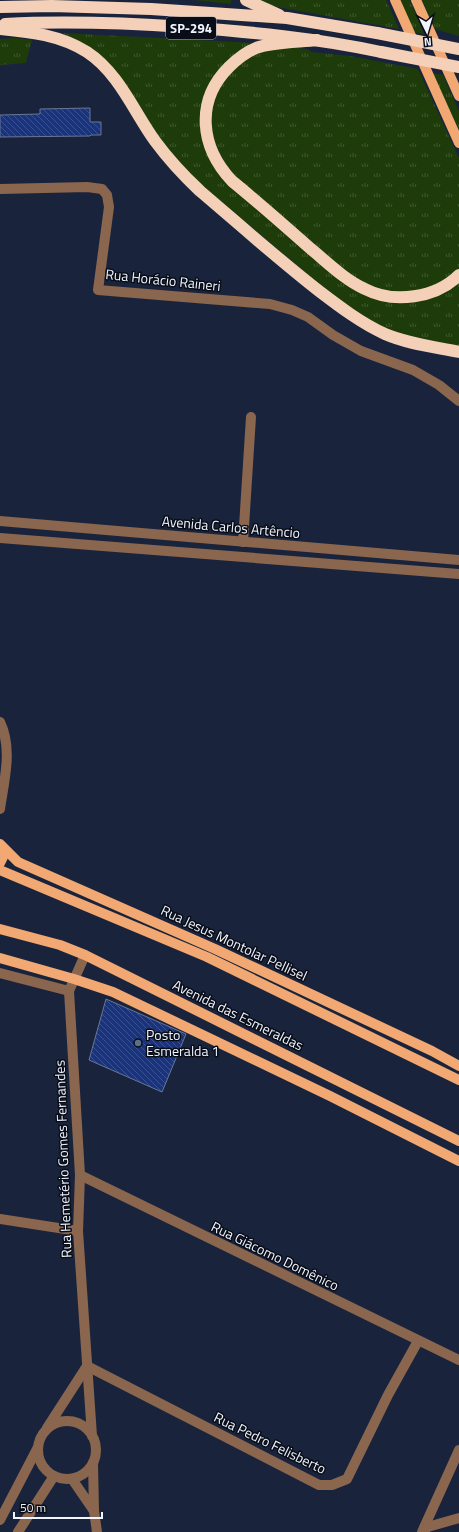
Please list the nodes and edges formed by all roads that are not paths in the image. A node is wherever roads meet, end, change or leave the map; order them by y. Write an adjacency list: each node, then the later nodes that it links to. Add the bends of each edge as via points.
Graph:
1 (246, 0): 5 (highway)
2 (395, 0): 12 (main road)
3 (416, 0): 11 (main road)
4 (0, 7): 5 (highway, SP-294, via 100,6)
5 (287, 18): 9 (highway, SP-294, bridge)
6 (0, 24): 8 (highway, SP-294, via 114,22 254,32)
7 (0, 29): 15 (highway, via 50,36 88,53 121,88 155,141 186,177 303,278 347,312 387,335)
8 (317, 40): 10 (highway, SP-294, bridge); 14 (highway, via 258,47 244,54 223,73 208,98 205,114 208,139 218,164 232,181 342,275 366,290 395,297 414,296 446,285)
9 (459, 49)
10 (459, 67)
11 (459, 96)
12 (459, 143)
13 (0, 189): 16 (street, Rua Horácio Raineri, via 102,189 107,195 109,207 98,290 270,304 292,310 361,351 413,370 439,385)
14 (459, 275)
15 (459, 352)
16 (459, 401)
17 (251, 417): 20 (street)
18 (0, 521): 20 (street, Avenida Carlos Artêncio)
19 (0, 538): 23 (street, Avenida Carlos Artêncio)
20 (243, 542): 21 (street, Avenida Carlos Artêncio)
21 (354, 550): 22 (street, Avenida Carlos Artêncio); 23 (street)
22 (459, 560)
23 (352, 565): 24 (street, Avenida Carlos Artêncio)
24 (459, 574)
25 (0, 722): 26 (street, via 7,756)
26 (0, 809)
27 (1, 844): 28 (main road, via 3,857); 36 (main road, Rua Jesus Montolar Pellisel, via 18,862 214,949)
28 (0, 863)
29 (0, 870): 37 (main road, Rua Jesus Montolar Pellisel, via 207,958)
30 (0, 929): 31 (main road, Avenida das Esmeraldas, via 60,945)
31 (85, 955): 34 (street, Rua Hemetério Gomes Fernandes); 39 (main road, Avenida das Esmeraldas)
32 (0, 958): 34 (main road)
33 (0, 974): 35 (street)
34 (74, 979): 35 (street, Rua Hemetério Gomes Fernandes); 41 (main road, via 113,992)
35 (69, 991): 44 (street, Rua Hemetério Gomes Fernandes)
36 (432, 1051): 37 (main road); 38 (main road, Rua Jesus Montolar Pellisel)
37 (426, 1063): 40 (main road, Rua Jesus Montolar Pellisel)
38 (459, 1066)
39 (337, 1079): 41 (main road); 42 (main road, Avenida das Esmeraldas)
40 (459, 1080)
41 (330, 1096): 43 (main road)
42 (459, 1141)
43 (459, 1161)
44 (80, 1175): 46 (street, Rua Hemetério Gomes Fernandes); 47 (street, Rua Giácomo Domênico)
45 (0, 1219): 46 (street)
46 (78, 1231): 49 (street, Rua Hemetério Gomes Fernandes)
47 (418, 1342): 48 (street, Rua Giácomo Domênico); 49 (street, Rua Pedro Felisberto, via 388,1395 347,1479 332,1486 319,1485)
48 (459, 1360)
49 (87, 1366): 50 (street); 51 (street, Rua Hemetério Gomes Fernandes)
50 (45, 1430): 51 (street, via 57,1423 70,1421 87,1429); 52 (street)
51 (92, 1436): 54 (street, Rua Hemetério Gomes Fernandes, via 96,1449)
52 (38, 1447): 55 (street, via 41,1464); 59 (street)
53 (459, 1450): 60 (street)
54 (93, 1463): 56 (street, via 84,1473); 57 (street, Rua Hemetério Gomes Fernandes)
55 (54, 1476): 56 (street); 61 (street)
56 (72, 1479): 57 (street, Rua Hemetério Gomes Fernandes)
57 (94, 1511): 62 (street, Rua Hemetério Gomes Fernandes)
58 (459, 1518): 60 (street)
59 (0, 1520)
60 (424, 1531)
61 (18, 1532)
62 (97, 1532)

